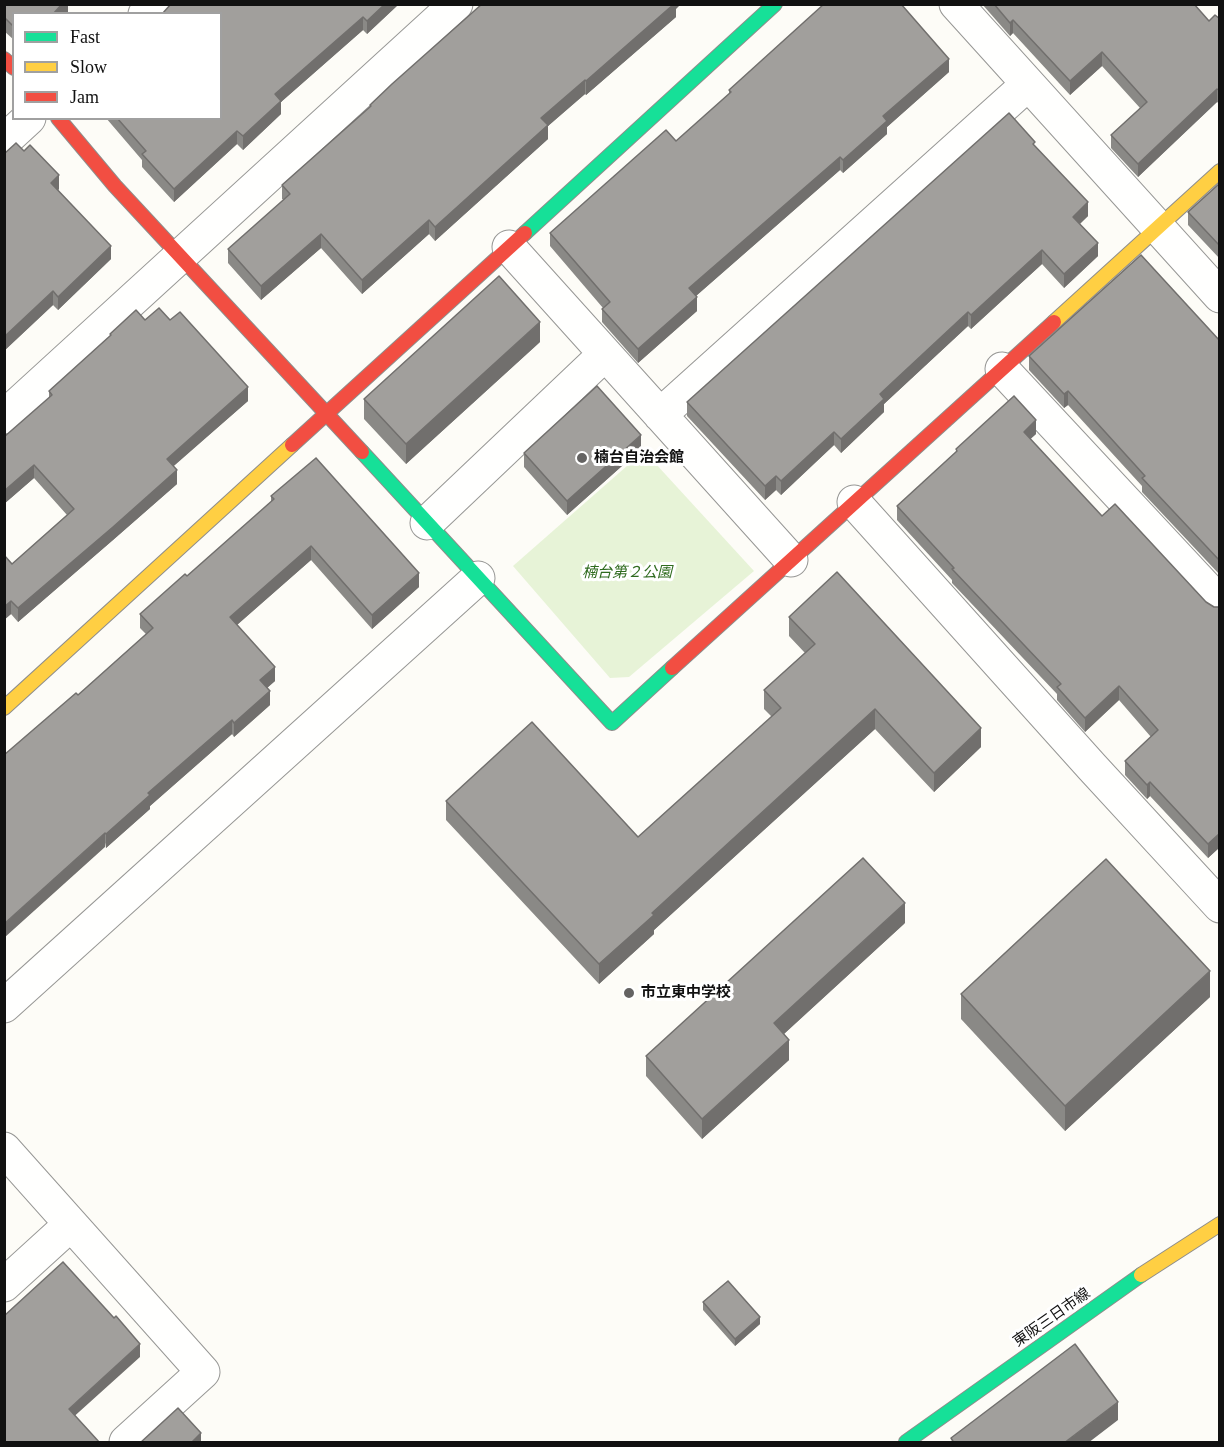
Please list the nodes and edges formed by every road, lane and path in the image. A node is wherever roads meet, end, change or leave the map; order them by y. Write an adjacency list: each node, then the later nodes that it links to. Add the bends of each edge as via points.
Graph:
1 (456, 4): 11 (street)
2 (775, 4): 10 (street)
3 (956, 4): 4 (street)
4 (1028, 84): 9 (street); 16 (street)
5 (27, 120): 7 (street)
6 (60, 120): 11 (street)
7 (4, 141)
8 (1220, 171): 9 (street)
9 (1158, 227): 12 (street); 14 (street)
10 (509, 248): 13 (street); 15 (street)
11 (180, 257): 15 (street); 17 (street)
12 (1220, 296)
13 (605, 354): 16 (street); 19 (street)
14 (1002, 369): 18 (street); 22 (street)
15 (326, 413): 19 (street); 23 (street)
16 (660, 415): 20 (street)
17 (4, 417)
18 (854, 502): 20 (street); 24 (street)
19 (427, 523): 21 (street)
20 (791, 560): 21 (street, via 612,723)
21 (478, 578): 25 (street)
22 (1220, 603)
23 (4, 708)
24 (1220, 906)
25 (4, 1006)
26 (4, 1149): 27 (street)
27 (71, 1224): 29 (street); 30 (street, via 203,1372)
28 (1220, 1224): 31 (street, 東阪三日市線)
29 (4, 1285)
30 (126, 1443)
31 (906, 1443)

